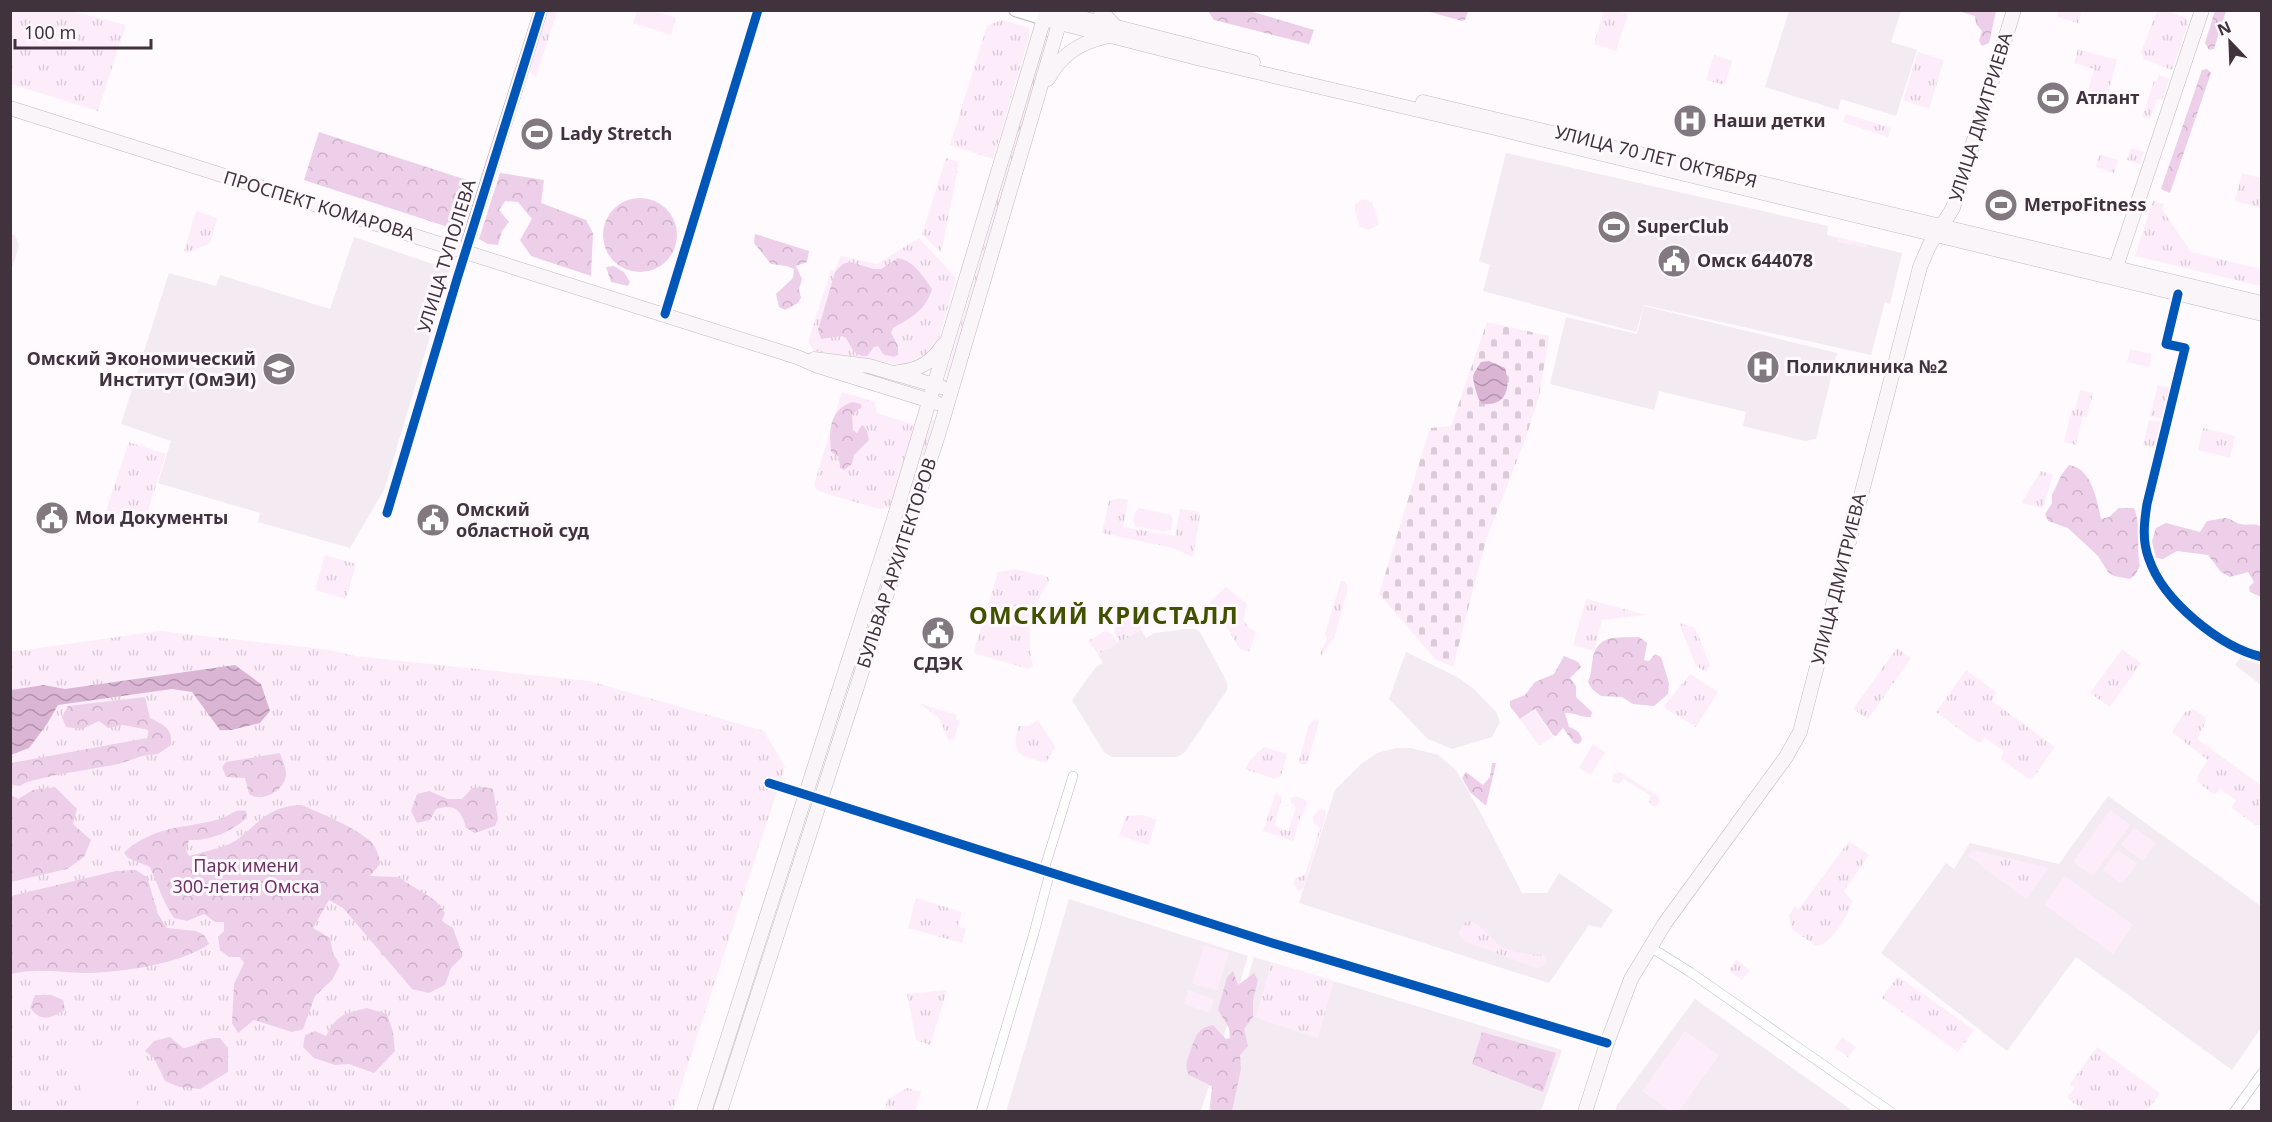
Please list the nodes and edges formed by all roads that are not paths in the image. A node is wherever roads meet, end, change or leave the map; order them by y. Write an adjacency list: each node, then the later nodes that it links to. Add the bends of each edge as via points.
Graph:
1 (758, 10): 16 (street)
2 (1015, 10): 7 (street)
3 (1100, 10): 8 (main road)
4 (2014, 10): 11 (main road, УЛИЦА ДМИТРИЕВА, via 1953,208)
5 (2202, 10): 13 (main road)
6 (539, 12): 12 (street, УЛИЦА ТУПОЛЕВА)
7 (1054, 15): 8 (main road, УЛИЦА 70 ЛЕТ ОКТЯБРЯ); 9 (main road, БУЛЬВАР АРХИТЕКТОРОВ); 18 (main road, БУЛЬВАР АРХИТЕКТОРОВ)
8 (1112, 32): 9 (main road, via 1078,46 1061,59); 11 (main road, УЛИЦА 70 ЛЕТ ОКТЯБРЯ)
9 (1038, 96): 22 (main road, БУЛЬВАР АРХИТЕКТОРОВ)
10 (10, 108): 12 (main road, ПРОСПЕКТ КОМАРОВА)
11 (1940, 231): 13 (main road, УЛИЦА 70 ЛЕТ ОКТЯБРЯ); 14 (main road, УЛИЦА 70 ЛЕТ ОКТЯБРЯ); 31 (main road, УЛИЦА ДМИТРИЕВА, via 1920,267 1800,732)
12 (465, 251): 16 (main road, ПРОСПЕКТ КОМАРОВА); 25 (street, УЛИЦА ТУПОЛЕВА)
13 (2116, 267): 15 (main road, УЛИЦА 70 ЛЕТ ОКТЯБРЯ)
14 (2178, 294): 17 (main road, УЛИЦА 70 ЛЕТ ОКТЯБРЯ); 26 (street, via 2166,344 2185,348 2147,504 2144,526 2149,560 2158,578 2189,614 2232,646)
15 (2262, 303)
16 (665, 314): 19 (main road, ПРОСПЕКТ КОМАРОВА)
17 (2262, 314)
18 (950, 333): 20 (main road, via 932,360 914,369); 21 (main road, БУЛЬВАР АРХИТЕКТОРОВ)
19 (800, 358): 20 (main road, ПРОСПЕКТ КОМАРОВА); 23 (main road, ПРОСПЕКТ КОМАРОВА)
20 (894, 372): 21 (main road, ПРОСПЕКТ КОМАРОВА)
21 (934, 384): 22 (main road, ПРОСПЕКТ КОМАРОВА); 23 (main road, БУЛЬВАР АРХИТЕКТОРОВ)
22 (952, 390): 24 (main road, БУЛЬВАР АРХИТЕКТОРОВ)
23 (930, 400): 24 (main road, ПРОСПЕКТ КОМАРОВА); 29 (main road, БУЛЬВАР АРХИТЕКТОРОВ)
24 (947, 406): 29 (main road, БУЛЬВАР АРХИТЕКТОРОВ)
25 (387, 513)
26 (2262, 657)
27 (1073, 776): 30 (street)
28 (769, 783): 29 (street)
29 (812, 797): 30 (street); 34 (main road, БУЛЬВАР АРХИТЕКТОРОВ); 35 (main road, БУЛЬВАР АРХИТЕКТОРОВ)
30 (1047, 871): 32 (street); 36 (street, via 1034,933)
31 (1650, 947): 32 (main road, УЛИЦА ДМИТРИЕВА, via 1631,979); 38 (street)
32 (1607, 1043): 37 (main road, УЛИЦА ДМИТРИЕВА)
33 (2262, 1073): 39 (street)
34 (704, 1112)
35 (720, 1112)
36 (981, 1112)
37 (1585, 1112)
38 (1891, 1112)
39 (2234, 1112)

